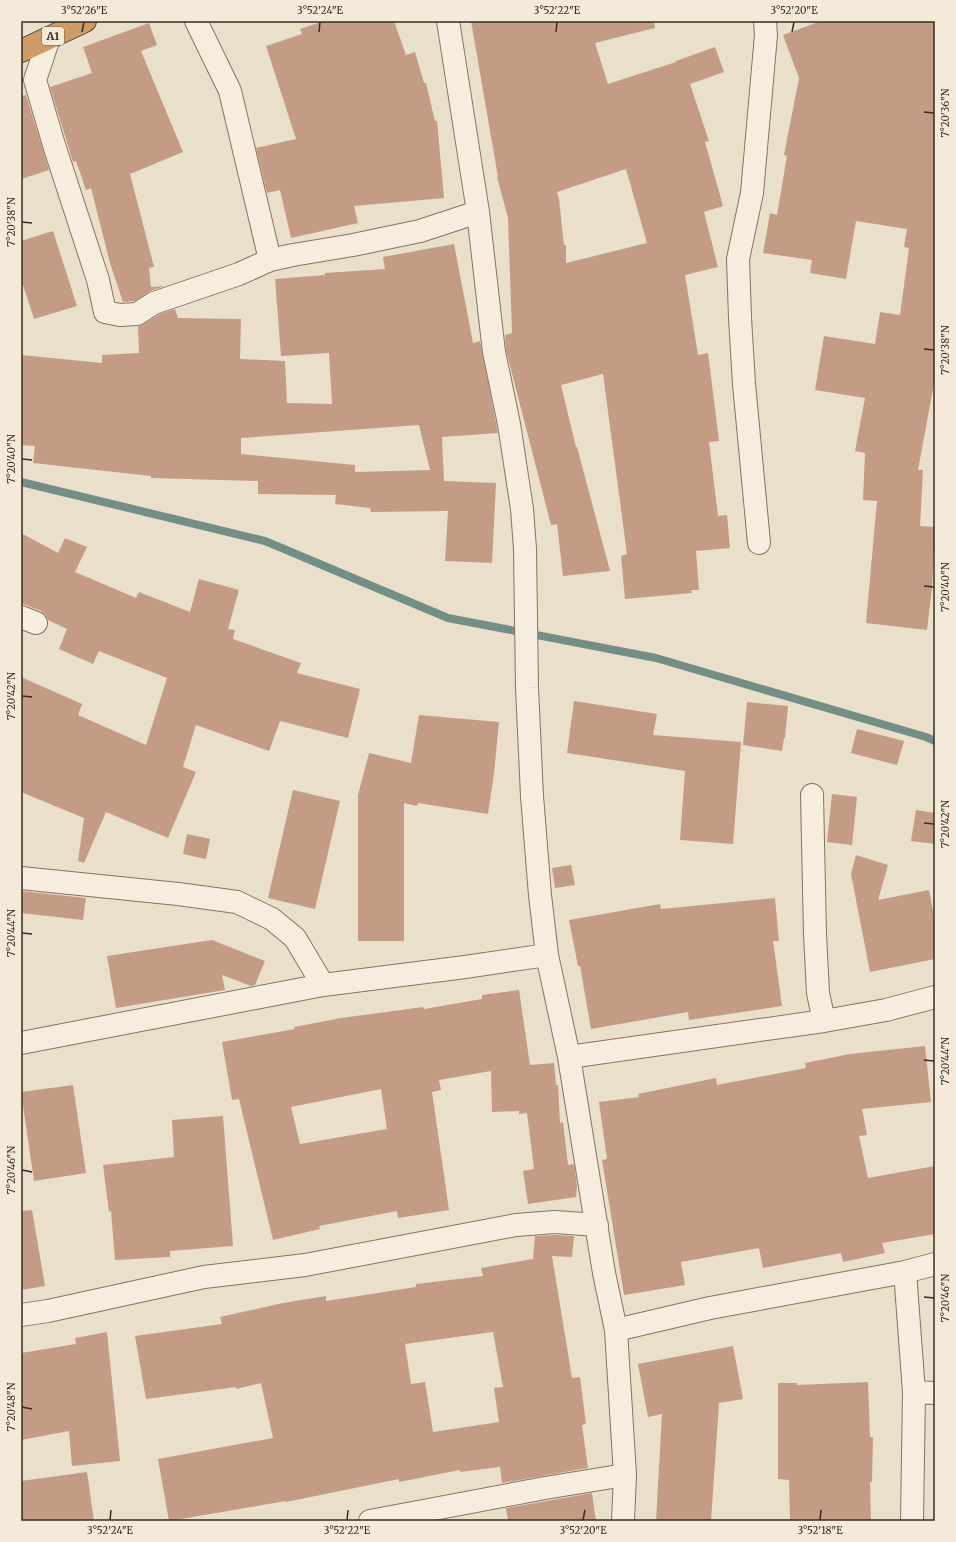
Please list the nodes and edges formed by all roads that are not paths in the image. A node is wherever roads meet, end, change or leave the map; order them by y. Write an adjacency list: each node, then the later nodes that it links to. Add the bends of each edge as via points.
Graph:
1 (85, 21): 5 (highway, A1)
2 (196, 21): 8 (street, via 230,92)
3 (448, 21): 7 (street)
4 (765, 21): 9 (street, via 766,35 752,194 738,258 744,384)
5 (49, 38): 6 (highway, A1); 8 (street, via 35,80 98,280 105,312 120,315 137,314 154,303 239,274)
6 (21, 51)
7 (478, 212): 8 (street, via 420,231); 12 (street, via 494,352 509,424 522,509 532,796)
8 (270, 260)
9 (759, 543)
10 (812, 795): 15 (street, via 818,993)
11 (21, 878): 13 (street, via 236,902 272,919 295,938)
12 (547, 955): 13 (street); 17 (street)
13 (323, 985): 16 (street)
14 (935, 997): 15 (street, via 886,1010)
15 (824, 1021): 17 (street)
16 (21, 1043)
17 (569, 1057): 18 (street)
18 (598, 1225): 21 (street, via 555,1222 516,1225 305,1265 204,1277); 22 (street, via 604,1273)
19 (935, 1264): 20 (street)
20 (905, 1272): 22 (street, via 710,1308); 23 (street)
21 (21, 1315)
22 (616, 1330): 24 (street)
23 (924, 1393): 27 (street)
24 (625, 1475): 25 (street); 26 (street)
25 (370, 1521)
26 (623, 1521)
27 (912, 1521)

